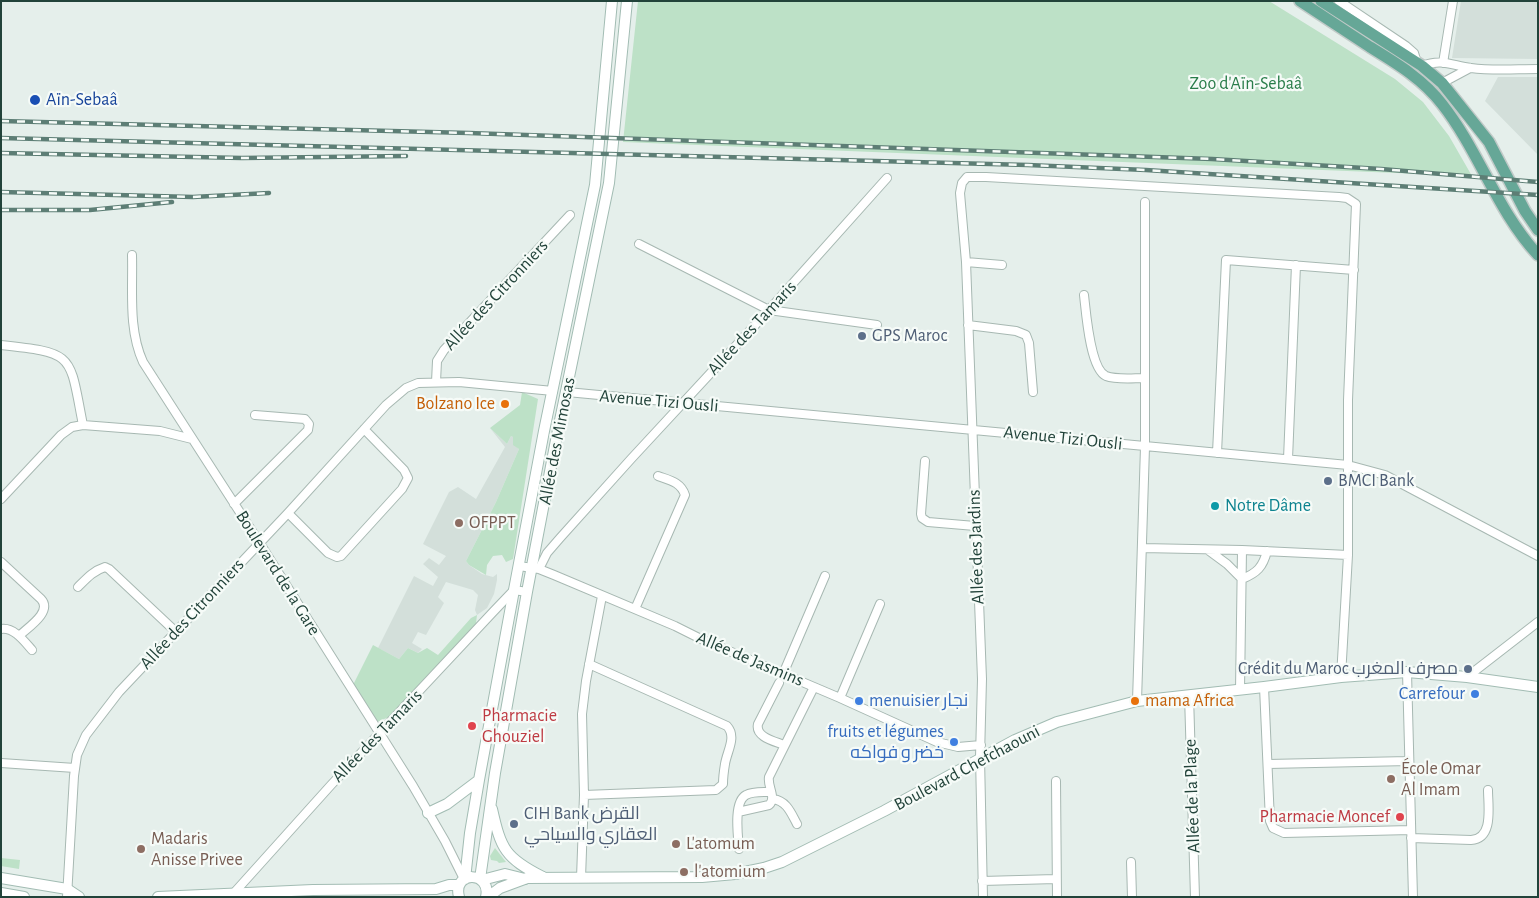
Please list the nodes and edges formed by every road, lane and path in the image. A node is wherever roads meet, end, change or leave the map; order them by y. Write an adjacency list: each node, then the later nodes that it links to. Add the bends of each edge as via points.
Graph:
1 (612, 1): 30 (main road, Allée des Mimosas, via 596,185)
2 (627, 1): 31 (main road, Allée des Mimosas, via 608,183)
3 (1300, 1): 18 (main road, via 1430,89 1464,136 1514,226)
4 (1321, 1): 8 (main road)
5 (1339, 1): 8 (street, via 1406,46 1414,53)
6 (1453, 1): 7 (street)
7 (1443, 62): 8 (street); 9 (street)
8 (1419, 65): 11 (main road)
9 (1470, 68): 10 (street); 11 (street)
10 (1538, 69)
11 (1442, 83): 15 (main road, via 1489,142)
12 (887, 178): 24 (street, Allée des Tamaris)
13 (1145, 202): 28 (street)
14 (570, 215): 29 (street, Allée des Citronniers, via 444,350 437,361)
15 (1538, 230)
16 (639, 244): 24 (street)
17 (132, 255): 38 (street, Boulevard de la Gare, via 133,322 138,352)
18 (1538, 255)
19 (966, 262): 20 (street); 22 (street, Allée des Jardins, via 960,188 967,177 974,176 1347,198 1357,208); 26 (street, Allée des Jardins)
20 (1002, 265)
21 (1296, 265): 22 (street); 40 (street, via 1226,260); 41 (street)
22 (1354, 270): 43 (street)
23 (1084, 296): 28 (street, via 1098,369 1111,377)
24 (769, 310): 25 (street); 33 (street, Allée des Tamaris)
25 (877, 325)
26 (968, 325): 32 (street, via 1026,335); 37 (street, Allée des Jardins)
27 (1, 345): 35 (street, via 50,352 64,359 75,383)
28 (1145, 378): 39 (street)
29 (436, 382): 30 (street); 36 (street, Allée des Citronniers, via 418,383 406,388)
30 (553, 390): 57 (main road, Allée des Mimosas)
31 (567, 392): 33 (street, Avenue Tizi Ousli); 58 (main road, Allée des Mimosas)
32 (1033, 392)
33 (682, 403): 37 (street, Avenue Tizi Ousli); 58 (street, Allée des Tamaris)
34 (255, 415): 46 (street, via 305,419 309,424 308,430)
35 (83, 424): 38 (street, via 160,431); 45 (street, via 61,435)
36 (364, 429): 47 (street, Allée des Citronniers); 47 (street, via 404,470 408,478 402,489 337,557 328,553)
37 (971, 429): 39 (street, Avenue Tizi Ousli); 48 (street, Allée des Jardins)
38 (192, 439): 46 (street, Boulevard de la Gare)
39 (1145, 447): 40 (street, Avenue Tizi Ousli); 50 (street)
40 (1216, 453): 41 (street, Avenue Tizi Ousli)
41 (1288, 459): 43 (street, Avenue Tizi Ousli)
42 (925, 462): 48 (street, via 922,518 928,522)
43 (1348, 465): 54 (street); 55 (street, Avenue Tizi Ousli, via 1385,474)
44 (658, 476): 66 (street, via 677,483 685,494)
45 (1, 500)
46 (234, 504): 49 (street, Boulevard de la Gare)
47 (288, 513): 49 (street, Allée des Citronniers)
48 (975, 526): 87 (street, Allée des Jardins, via 982,679)
49 (259, 542): 69 (street, Allée des Citronniers); 85 (street, Boulevard de la Gare)
50 (1142, 548): 51 (street); 84 (street)
51 (1206, 549): 52 (street); 60 (street)
52 (1242, 550): 53 (street); 60 (street)
53 (1267, 552): 54 (street); 60 (street, via 1257,572)
54 (1348, 555): 75 (street)
55 (1538, 556)
56 (1, 562): 70 (street, via 44,605 41,616)
57 (519, 566): 58 (street, Allée de Jasmins); 62 (main road, Allée des Mimosas)
58 (536, 568): 63 (main road, Allée des Mimosas); 64 (street, Allée de Jasmins)
59 (825, 576): 74 (street)
60 (1242, 579): 81 (street)
61 (78, 587): 69 (street, via 97,570 110,569)
62 (514, 590): 63 (street); 85 (street, Allée des Tamaris); 93 (main road, Allée des Mimosas)
63 (527, 592): 98 (main road, Allée des Mimosas)
64 (602, 596): 66 (street, Allée de Jasmins); 72 (street)
65 (880, 604): 83 (street)
66 (635, 609): 74 (street, Allée de Jasmins)
67 (1538, 622): 76 (street)
68 (1, 629): 70 (street)
69 (176, 632): 92 (street, Allée des Citronniers, via 119,692 94,725 81,745)
70 (19, 636): 71 (street)
71 (32, 650)
72 (589, 664): 96 (street, via 582,714); 96 (street, via 727,726 732,738 723,784 716,790)
73 (1407, 672): 75 (main road, Boulevard Chefchaouni); 76 (main road, Boulevard Chefchaouni); 89 (street)
74 (783, 674): 78 (street, Allée de Jasmins)
75 (1341, 677): 79 (main road, Boulevard Chefchaouni)
76 (1468, 677): 80 (main road, Boulevard Chefchaouni)
77 (779, 683): 86 (street, via 757,728 760,734)
78 (814, 687): 83 (street, Allée de Jasmins); 86 (street)
79 (1264, 687): 81 (main road, Boulevard Chefchaouni); 91 (street)
80 (1538, 687)
81 (1240, 690): 82 (main road, Boulevard Chefchaouni)
82 (1189, 695): 84 (main road, Boulevard Chefchaouni); 126 (street, Allée de la Plage)
83 (840, 698): 87 (street, Allée de Jasmins, via 937,742 958,747)
84 (1137, 700): 88 (main road, Boulevard Chefchaouni, via 1058,722)
85 (378, 733): 100 (street, Boulevard de la Gare); 117 (street, Allée des Tamaris)
86 (784, 745): 97 (street, via 768,777)
87 (981, 745): 88 (street, Allée des Jardins)
88 (980, 757): 108 (main road, Boulevard Chefchaouni, via 884,811 764,868 702,877); 112 (street, Allée des Jardins)
89 (1409, 761): 91 (street); 102 (street)
90 (1, 763): 92 (street)
91 (1268, 764): 102 (street, via 1270,822 1276,830 1284,833)
92 (75, 768): 115 (street, Allée des Citronniers)
93 (479, 780): 100 (main road); 111 (main road, Allée des Mimosas)
94 (1056, 781): 109 (street)
95 (1488, 790): 102 (street, via 1488,824 1480,838 1471,840)
96 (584, 795): 108 (street)
97 (772, 796): 99 (street, via 769,805); 99 (street, via 751,793 739,804); 101 (street, via 786,805)
98 (491, 802): 107 (main road, via 505,850); 110 (main road, Allée des Mimosas)
99 (738, 812): 103 (street)
100 (428, 813): 111 (street, Boulevard de la Gare, via 446,842)
101 (797, 824)
102 (1411, 834): 127 (street)
103 (739, 849)
104 (1131, 862): 125 (street)
105 (1, 878): 115 (main road)
106 (525, 878): 107 (main road, Boulevard Chefchaouni); 110 (main road, Boulevard Chefchaouni, via 505,874); 122 (main road, Boulevard Chefchaouni)
107 (544, 878): 108 (main road, Boulevard Chefchaouni)
108 (581, 878)
109 (1056, 879): 112 (street); 124 (street)
110 (481, 880): 111 (main road, Boulevard Chefchaouni, via 472,877); 122 (main road, via 487,888)
111 (463, 881): 113 (main road); 121 (main road, Allée des Mimosas)
112 (982, 881): 123 (street, Allée des Jardins)
113 (436, 889): 116 (main road); 121 (main road)
114 (1, 893): 118 (main road)
115 (67, 893): 119 (main road)
116 (314, 893): 117 (main road)
117 (233, 894): 120 (main road)
118 (24, 897)
119 (79, 897)
120 (158, 897)
121 (457, 897)
122 (487, 897)
123 (983, 897)
124 (1057, 897)
125 (1132, 897)
126 (1196, 897)
127 (1414, 897)

